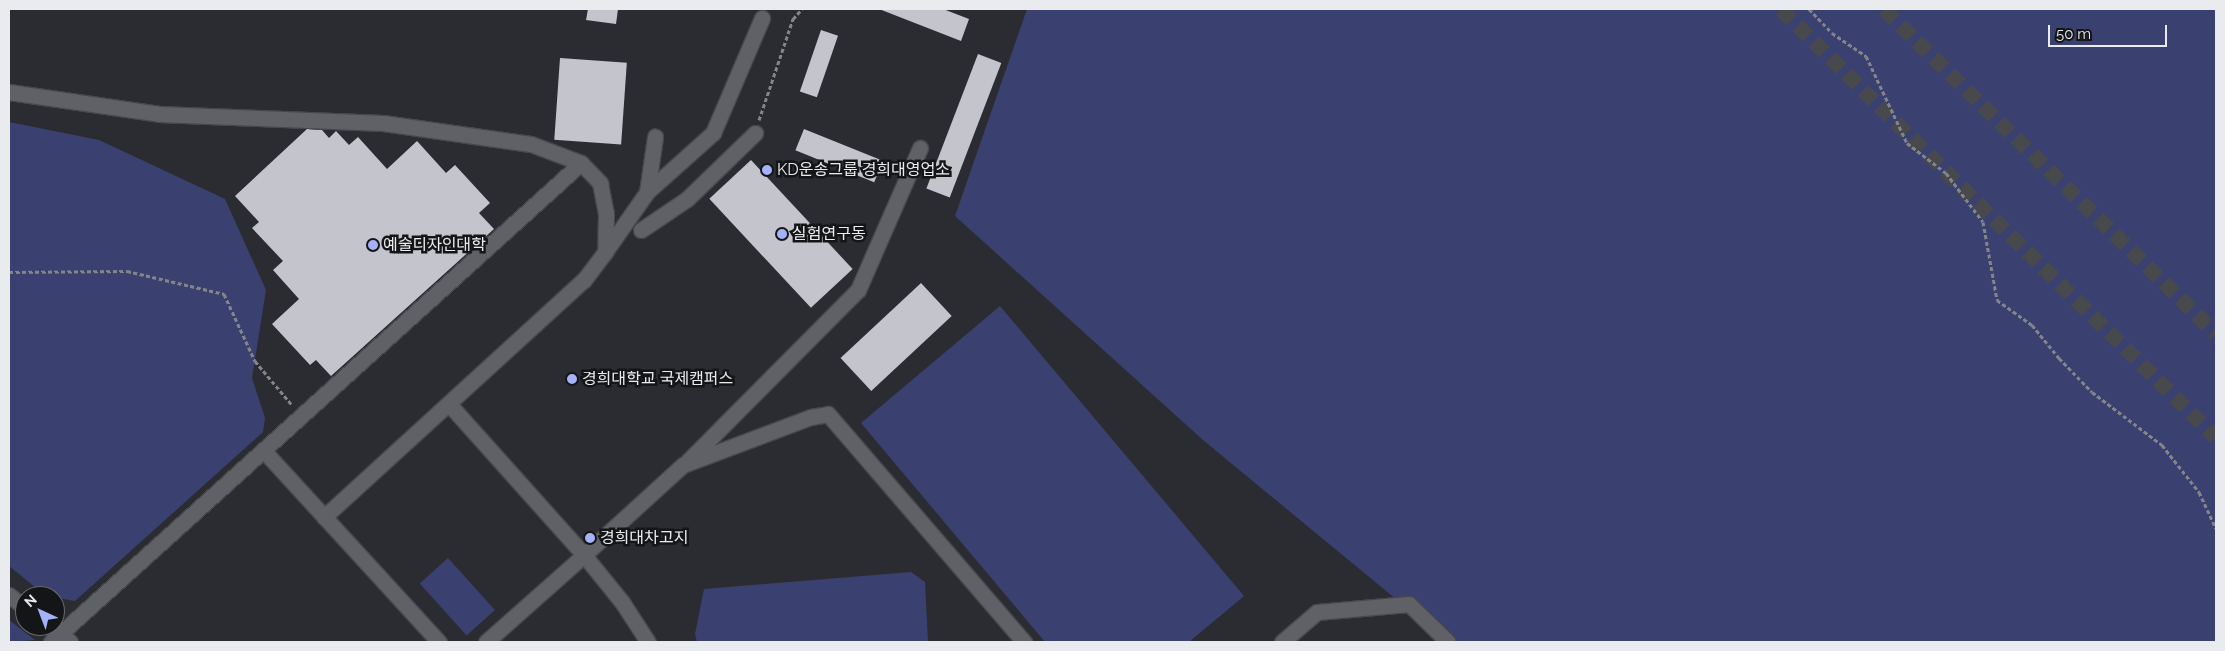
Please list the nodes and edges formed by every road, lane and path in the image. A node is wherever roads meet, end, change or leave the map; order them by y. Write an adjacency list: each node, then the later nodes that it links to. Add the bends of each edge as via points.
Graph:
1 (802, 9): 5 (path, via 794,19)
2 (1809, 9): 18 (path, via 1832,33 1866,56 1907,143 1946,172 1982,222 1997,300 2032,325 2058,358 2092,392 2162,444 2200,492)
3 (762, 18): 9 (lane, via 713,134)
4 (9, 92): 8 (lane, via 159,114 383,123 531,144)
5 (755, 133): 10 (lane, via 687,199)
6 (655, 137): 9 (lane)
7 (920, 148): 16 (lane, via 858,290)
8 (580, 164): 11 (lane, via 600,183 606,213); 14 (lane)
9 (647, 192): 11 (lane)
10 (641, 230)
11 (606, 252): 13 (lane, via 584,280)
12 (9, 272): 14 (path, via 127,271 224,294 255,361 286,400)
13 (448, 404): 17 (lane); 19 (lane)
14 (304, 415): 15 (lane)
15 (264, 452): 17 (lane); 20 (lane)
16 (683, 465): 19 (lane); 24 (lane, via 811,417 828,414)
17 (324, 517): 21 (lane)
18 (2216, 528)
19 (584, 555): 22 (lane); 23 (lane, via 622,602)
20 (65, 630)
21 (439, 642)
22 (486, 642)
23 (648, 642)
24 (1024, 642)
25 (1282, 642): 26 (lane, via 1317,612 1409,604)
26 (1448, 642)

